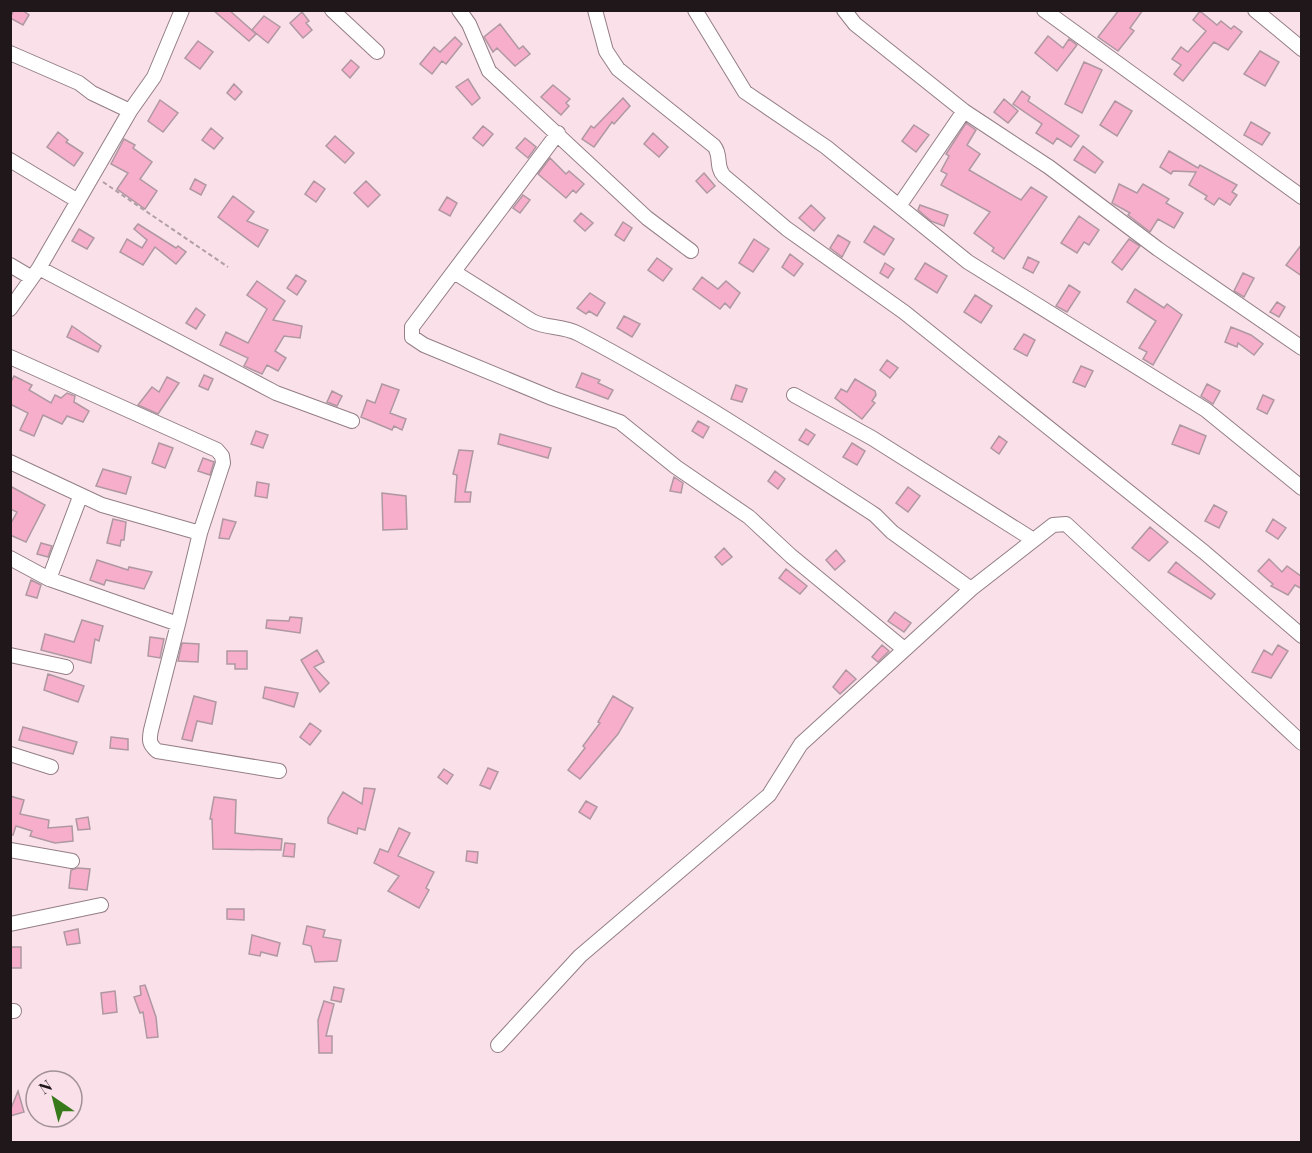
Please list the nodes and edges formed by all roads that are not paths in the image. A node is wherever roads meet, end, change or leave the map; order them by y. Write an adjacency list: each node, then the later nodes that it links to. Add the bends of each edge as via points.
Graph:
1 (332, 10): 10 (street)
2 (459, 10): 14 (street, via 489,71)
3 (695, 10): 18 (street, via 745,92 826,147)
4 (844, 10): 13 (street, via 855,24)
5 (1044, 10): 16 (street)
6 (1256, 10): 9 (street)
7 (180, 11): 12 (street, via 154,77)
8 (596, 11): 37 (street, via 606,51 618,69 718,150 717,164 724,176 788,229 904,312 1204,552)
9 (1302, 49)
10 (377, 52)
11 (10, 53): 12 (street, via 79,83)
12 (130, 111): 17 (street)
13 (964, 111): 18 (street); 24 (street, via 1049,166 1158,249)
14 (558, 134): 19 (street, via 647,218); 21 (street)
15 (10, 160): 17 (street)
16 (1302, 197)
17 (78, 201): 22 (street)
18 (899, 206): 29 (street, via 995,279 1206,410)
19 (691, 250)
20 (10, 265): 22 (street)
21 (454, 272): 35 (street, via 541,326 566,327 678,389 875,515); 38 (street, via 412,327 412,337 552,398 620,422 748,517)
22 (35, 273): 23 (street); 27 (street, via 276,393)
23 (10, 309)
24 (1302, 348)
25 (10, 357): 31 (street, via 218,450 223,463)
26 (794, 395): 32 (street, via 872,438)
27 (352, 421)
28 (10, 462): 30 (street)
29 (1302, 488)
30 (80, 497): 31 (street, via 132,516); 34 (street)
31 (200, 533): 36 (street)
32 (1032, 539): 35 (street); 41 (street, via 1053,525 1066,524)
33 (10, 558): 34 (street)
34 (48, 579): 36 (street)
35 (970, 589): 38 (street)
36 (178, 624): 44 (street, via 151,730 152,747)
37 (1302, 636)
38 (904, 649): 49 (street, via 801,744 769,795 580,956)
39 (10, 655): 40 (street)
40 (66, 667)
41 (1302, 743)
42 (10, 754): 43 (street)
43 (51, 767)
44 (279, 771)
45 (10, 850): 46 (street)
46 (72, 861)
47 (101, 905): 48 (street)
48 (10, 924)
49 (498, 1045)

